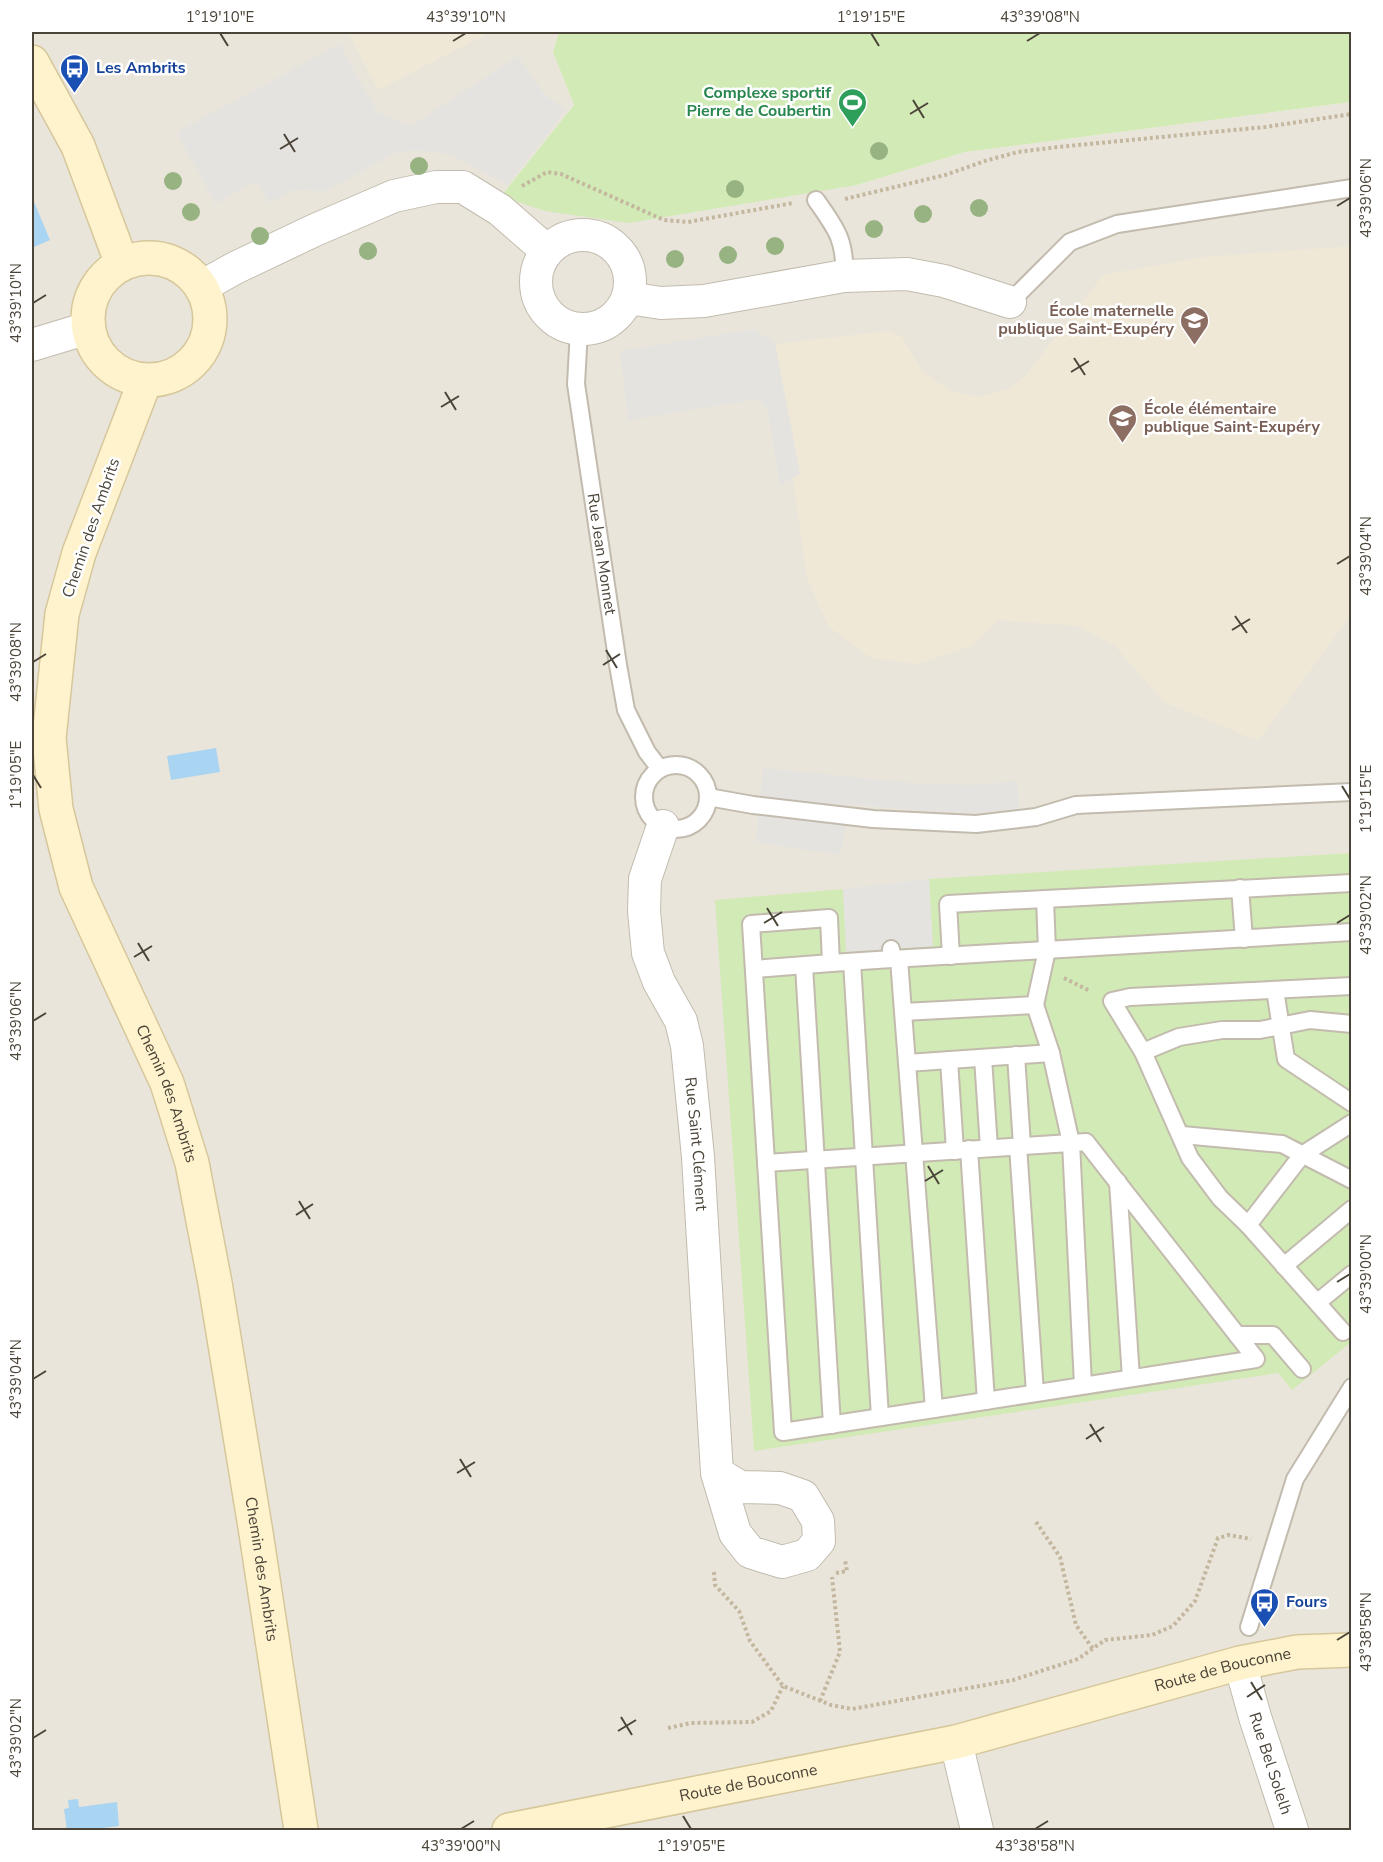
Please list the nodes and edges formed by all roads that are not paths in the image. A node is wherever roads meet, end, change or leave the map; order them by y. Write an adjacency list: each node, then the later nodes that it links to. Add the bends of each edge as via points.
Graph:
1 (32, 62): 5 (street, via 78,146)
2 (1352, 188): 9 (lane, via 1117,224 1070,242)
3 (816, 200): 6 (lane, via 836,228 845,255)
4 (547, 251): 7 (street, via 500,210 463,187 436,187 394,196); 8 (street, via 561,240 580,235 598,237 615,246 626,261 631,279); 11 (street, via 538,267 539,301 549,315)
5 (122, 264): 7 (street, via 139,258 157,258 189,273); 10 (street, via 101,280 89,302)
6 (844, 276): 8 (street, via 704,302 661,303); 9 (street, via 907,274)
7 (201, 287): 13 (street, via 210,325 205,343 194,360 179,372)
8 (628, 298): 11 (street, via 623,309 604,325)
9 (1010, 302)
10 (88, 328): 12 (street); 13 (street, via 94,347 106,363 122,374)
11 (579, 330): 14 (lane, Rue Jean Monnet, via 576,384 618,665 627,710 647,752)
12 (32, 345)
13 (145, 381): 78 (street, Chemin des Ambrits, via 79,553 62,614 49,738 56,809 76,887 167,1083 192,1163 256,1533)
14 (660, 769): 16 (lane, via 676,765 693,769 704,781); 17 (lane, via 648,781 644,797 648,813)
15 (1352, 792): 16 (lane, via 1076,805 1036,817 976,824 873,819)
16 (708, 797): 17 (lane, via 704,813 692,825 676,829)
17 (663, 826): 72 (street, Rue Saint Clément, via 645,879 646,932 648,953 681,1021 687,1046 698,1157)
18 (1352, 883): 19 (lane)
19 (1240, 888): 20 (lane); 22 (lane)
20 (1046, 898): 23 (lane); 25 (lane, via 948,904)
21 (1352, 932): 22 (lane)
22 (1244, 939): 23 (lane)
23 (1047, 950): 25 (lane); 32 (lane)
24 (894, 955): 25 (lane); 26 (lane); 33 (lane)
25 (951, 956)
26 (852, 962): 27 (lane); 51 (lane)
27 (831, 963): 28 (lane); 29 (lane, via 829,918 774,922 751,924)
28 (804, 966): 29 (lane); 52 (lane)
29 (754, 969): 53 (lane)
30 (1352, 986): 31 (lane)
31 (1275, 990): 35 (lane); 36 (lane, via 1130,997 1112,1002)
32 (1035, 1005): 33 (lane); 37 (lane)
33 (903, 1012): 41 (lane)
34 (1352, 1024): 35 (lane, via 1310,1020)
35 (1281, 1026): 36 (lane, via 1179,1037); 42 (lane, via 1286,1059)
36 (1143, 1052): 44 (lane)
37 (1051, 1053): 38 (lane); 45 (lane)
38 (1016, 1055): 39 (lane); 46 (lane)
39 (983, 1058): 40 (lane); 47 (lane)
40 (949, 1060): 41 (lane); 48 (lane)
41 (907, 1063): 49 (lane)
42 (1352, 1103)
43 (1352, 1123): 50 (lane)
44 (1182, 1135): 50 (lane, via 1282,1144); 57 (lane, via 1190,1158 1220,1198)
45 (1071, 1143): 46 (lane); 55 (lane, via 1086,1142); 65 (lane)
46 (1020, 1146): 47 (lane); 67 (lane)
47 (989, 1148): 48 (lane)
48 (962, 1150): 49 (lane); 68 (lane)
49 (914, 1154): 51 (lane); 69 (lane)
50 (1302, 1155): 54 (lane); 57 (lane)
51 (864, 1157): 52 (lane); 70 (lane)
52 (816, 1160): 53 (lane); 71 (lane)
53 (766, 1163): 71 (lane, via 783,1432)
54 (1352, 1180)
55 (1118, 1182): 62 (lane); 64 (lane)
56 (1352, 1209): 58 (lane)
57 (1248, 1225): 58 (lane)
58 (1284, 1266): 60 (lane)
59 (1352, 1274): 60 (lane)
60 (1318, 1302): 61 (lane)
61 (1343, 1332)
62 (1237, 1335): 63 (lane, via 1273,1335); 64 (lane, via 1256,1359)
63 (1302, 1369)
64 (1131, 1378): 65 (lane)
65 (1083, 1385): 67 (lane)
66 (1352, 1387): 73 (lane, via 1295,1479)
67 (1035, 1394): 68 (lane)
68 (986, 1401): 69 (lane)
69 (934, 1409): 70 (lane)
70 (880, 1417): 71 (lane)
71 (832, 1425)
72 (717, 1473)
73 (1250, 1627)
74 (1352, 1650): 75 (street, Route de Bouconne, via 1297,1652)
75 (1240, 1663): 76 (street, Route de Bouconne); 81 (street, Rue Bel Solelh)
76 (956, 1742): 77 (street, Route de Bouconne); 80 (street)
77 (542, 1828): 79 (street, Route de Bouconne)
78 (301, 1830)
79 (509, 1830)
80 (977, 1830)
81 (1292, 1830)

